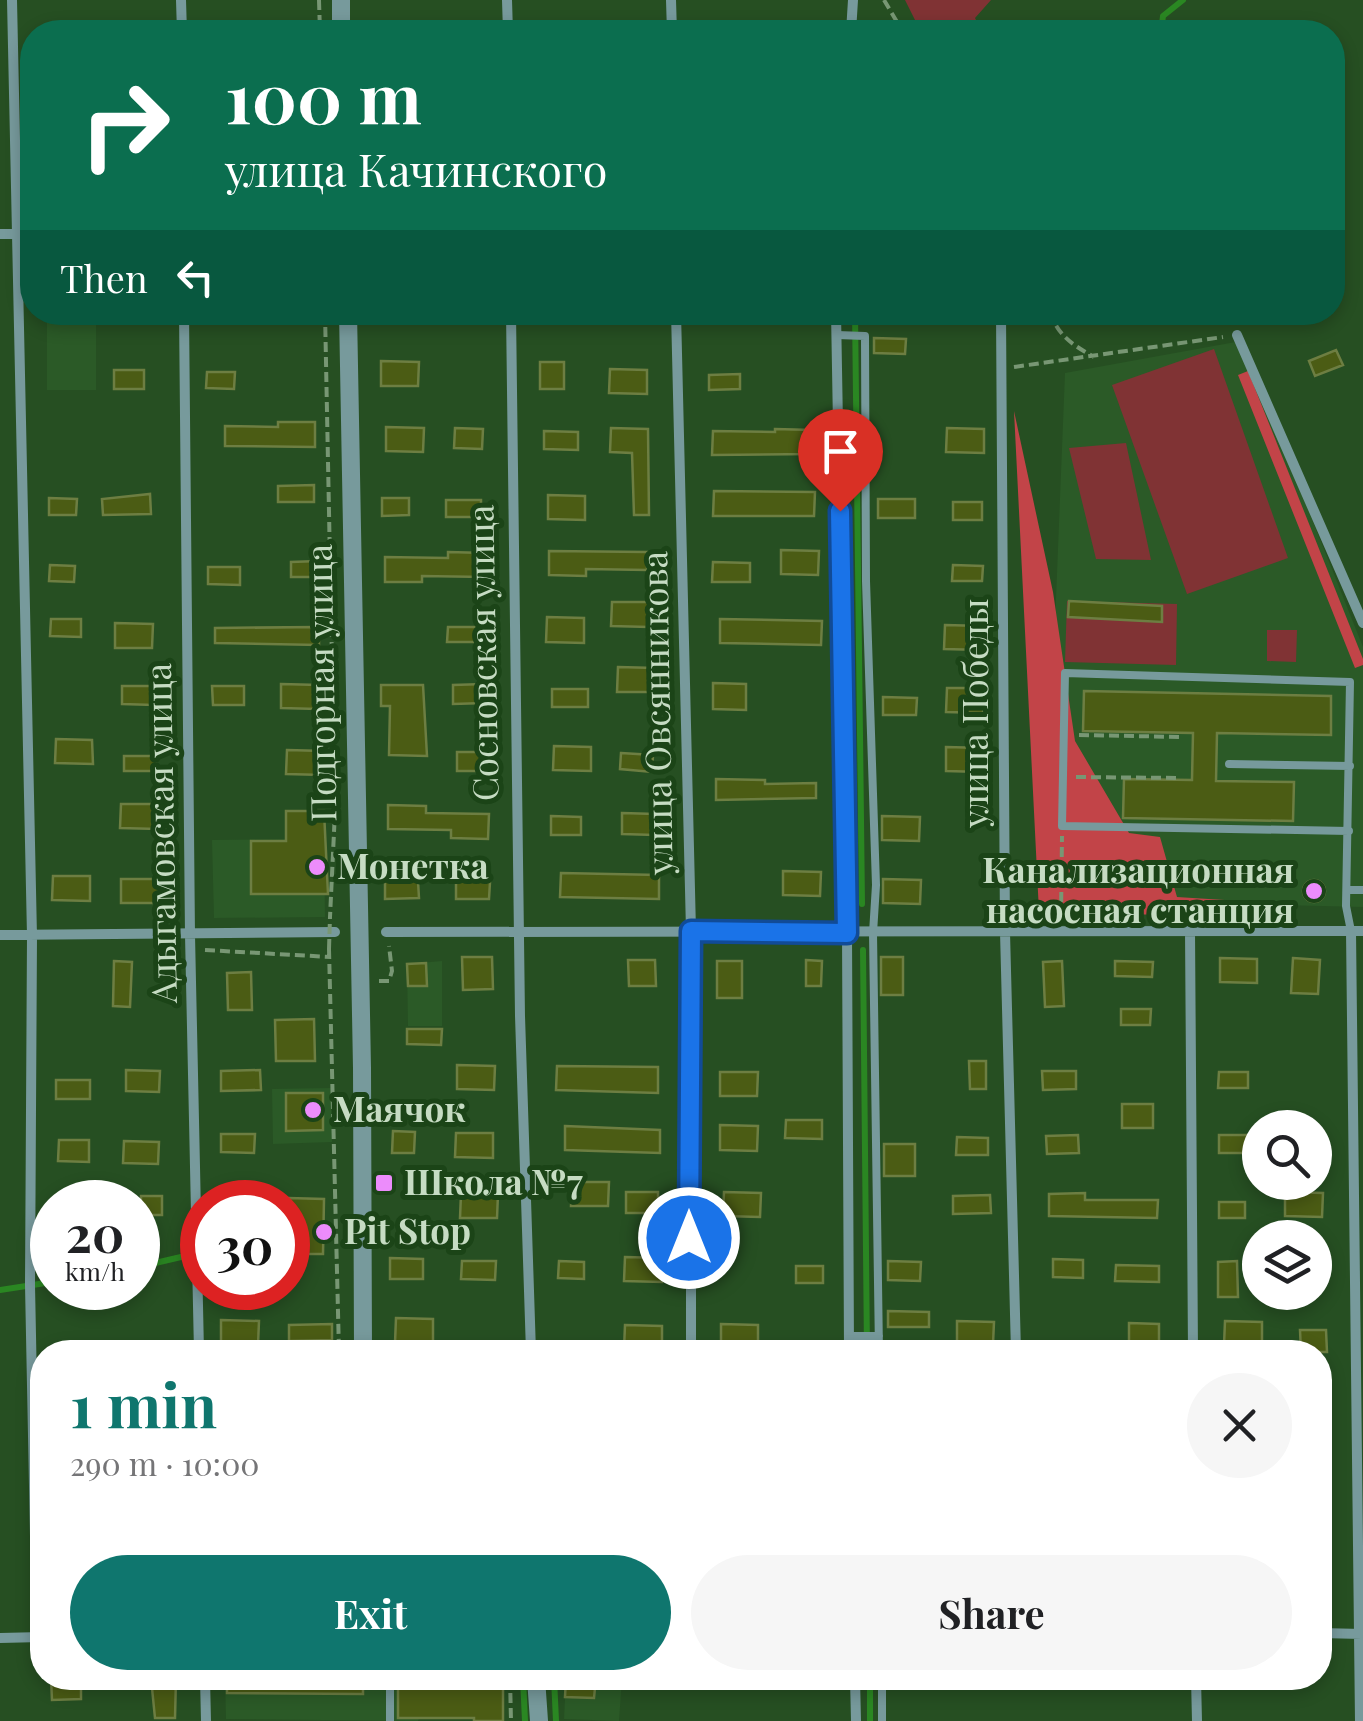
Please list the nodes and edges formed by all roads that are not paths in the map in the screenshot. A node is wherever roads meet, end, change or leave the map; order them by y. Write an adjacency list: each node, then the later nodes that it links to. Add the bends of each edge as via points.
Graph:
1 (12, 0): 3 (street)
2 (0, 234): 3 (street)
3 (16, 234): 4 (street); 34 (street)
4 (20, 234)
5 (184, 325): 33 (street, Адыгамовская улица)
6 (348, 325): 39 (street, Подгорная улица)
7 (512, 325): 28 (street, Сосновская улица)
8 (676, 325): 23 (street, улица Овсянникова)
9 (837, 325): 11 (street)
10 (1001, 325): 29 (street, улица Победы)
11 (837, 334): 13 (street); 14 (lane, via 865,336)
12 (1237, 335): 15 (street)
13 (839, 434): 14 (lane); 30 (street)
14 (866, 435): 31 (lane)
15 (1363, 622)
16 (1350, 682): 17 (lane); 19 (lane); 20 (lane, via 1214,672 1065,672 1062,826)
17 (1363, 682)
18 (1229, 764): 19 (lane)
19 (1350, 766): 20 (lane)
20 (1349, 831): 21 (lane)
21 (1347, 890): 22 (lane); 25 (lane)
22 (1363, 890)
23 (691, 931): 28 (street); 30 (street); 41 (street, улица Овсянникова)
24 (1190, 931): 25 (street); 29 (street); 45 (street)
25 (1357, 931): 47 (street)
26 (334, 932): 33 (street)
27 (386, 932): 28 (street)
28 (520, 932): 40 (street, Сосновская улица)
29 (1005, 932): 31 (street); 44 (street, улица Победы)
30 (847, 933): 31 (street); 35 (street)
31 (873, 933): 36 (lane)
32 (0, 935): 34 (street)
33 (190, 935): 34 (street); 38 (street, Адыгамовская улица)
34 (32, 936): 37 (street)
35 (848, 1336): 36 (lane); 42 (street)
36 (878, 1336): 43 (lane)
37 (32, 1340)
38 (198, 1340)
39 (363, 1340)
40 (530, 1340)
41 (691, 1340)
42 (848, 1340)
43 (878, 1340)
44 (1016, 1340)
45 (1193, 1340)
46 (1332, 1633): 47 (street)
47 (1361, 1634): 62 (street)
48 (30, 1637): 49 (street)
49 (0, 1638)
50 (206, 1690): 56 (street)
51 (390, 1690): 57 (lane)
52 (537, 1690): 58 (street)
53 (856, 1690): 59 (street)
54 (882, 1690): 60 (lane)
55 (1196, 1690): 61 (street)
56 (206, 1721)
57 (390, 1721)
58 (538, 1721)
59 (856, 1721)
60 (882, 1721)
61 (1197, 1721)
62 (1360, 1721)

